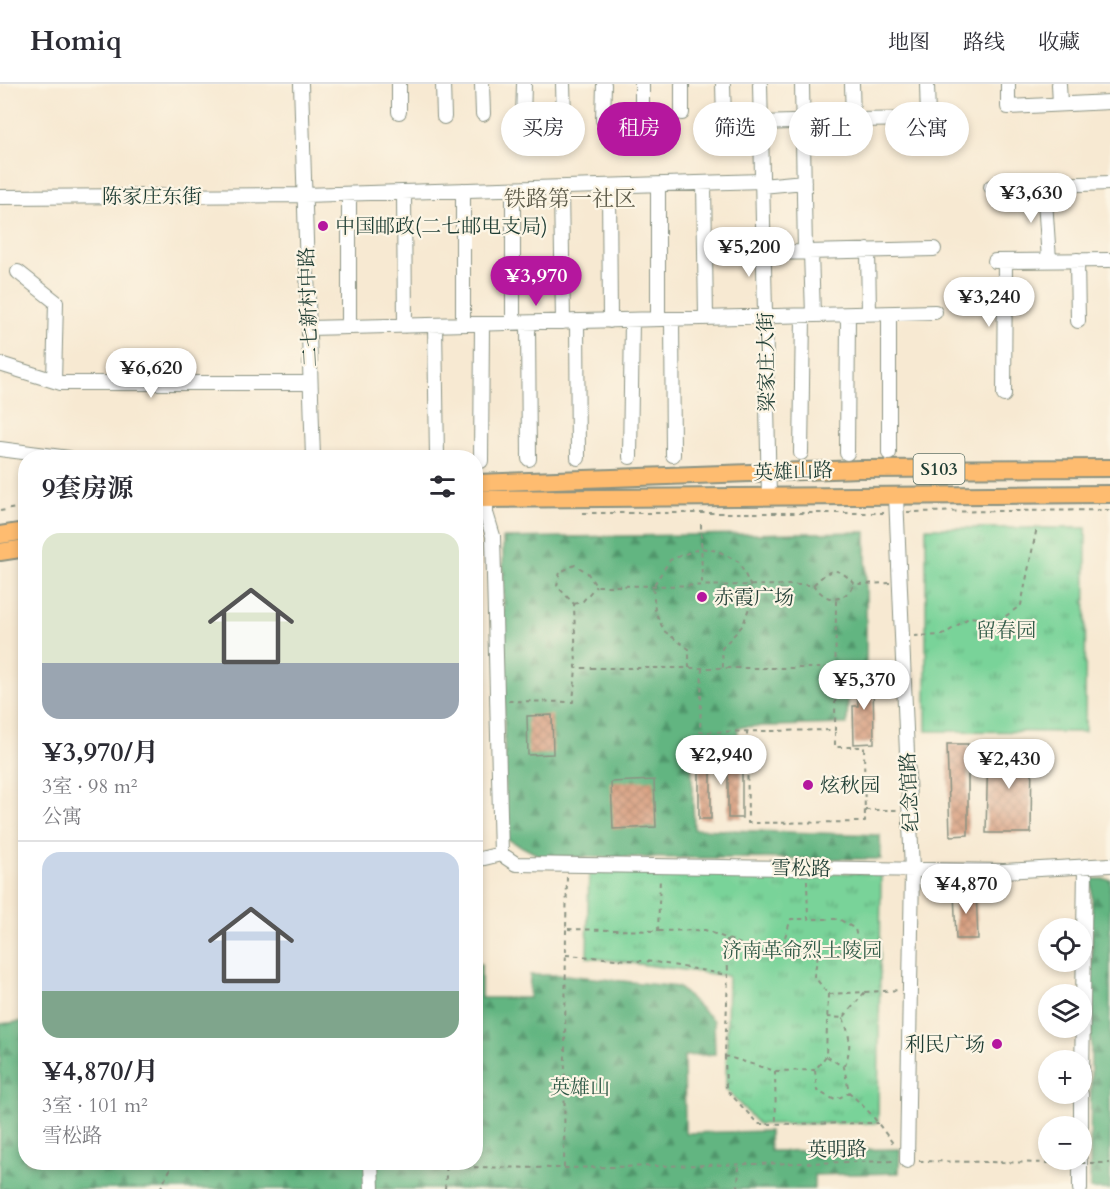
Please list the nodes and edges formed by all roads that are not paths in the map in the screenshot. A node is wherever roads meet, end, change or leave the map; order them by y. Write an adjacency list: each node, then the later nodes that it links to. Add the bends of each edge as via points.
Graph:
1 (301, 84): 47 (street, 二七新村中路)
2 (399, 84): 27 (street)
3 (443, 84): 30 (street)
4 (482, 84): 29 (street)
5 (524, 84): 17 (street)
6 (563, 84): 18 (street)
7 (604, 84): 19 (street)
8 (642, 84): 20 (street)
9 (682, 84): 28 (street)
10 (723, 84): 21 (street)
11 (760, 84): 22 (street, 梁家庄大街)
12 (802, 84): 23 (street)
13 (852, 84): 24 (street)
14 (927, 84): 31 (street, via 928,119)
15 (1008, 84): 26 (street, via 1008,107)
16 (1059, 84): 26 (street)
17 (523, 102)
18 (564, 102)
19 (604, 102)
20 (642, 102)
21 (724, 102)
22 (760, 102)
23 (802, 102)
24 (852, 102)
25 (1110, 102): 26 (street)
26 (1060, 105)
27 (399, 112)
28 (682, 113)
29 (483, 114)
30 (444, 117)
31 (873, 120)
32 (762, 156): 36 (street, 梁家庄大街)
33 (804, 156): 34 (street)
34 (804, 182): 36 (street, 陈家庄东街); 51 (street)
35 (704, 183): 36 (street, 陈家庄东街); 38 (street, 陈家庄东街); 63 (street)
36 (762, 183): 52 (street, 梁家庄大街)
37 (1110, 183): 39 (street)
38 (658, 185): 40 (street, 陈家庄东街); 64 (street)
39 (1044, 185): 41 (street); 53 (street)
40 (609, 186): 42 (street, 陈家庄东街); 67 (street)
41 (991, 187)
42 (561, 188): 43 (street, 陈家庄东街); 69 (street)
43 (513, 189): 44 (street, 陈家庄东街); 70 (street)
44 (463, 190): 45 (street, 陈家庄东街); 72 (street)
45 (404, 192): 46 (street, 陈家庄东街); 75 (street)
46 (350, 194): 47 (street, 陈家庄东街); 76 (street)
47 (304, 195): 48 (street, 陈家庄东街); 77 (street, 二七新村中路)
48 (0, 197)
49 (934, 249): 50 (street)
50 (868, 250): 51 (street); 58 (street)
51 (808, 252): 52 (street); 62 (street)
52 (764, 253): 61 (street, 梁家庄大街)
53 (1049, 260): 54 (street); 81 (street, via 1000,261)
54 (1077, 260): 55 (street); 68 (street)
55 (1110, 260)
56 (18, 272): 79 (street, via 56,302)
57 (935, 312): 59 (street)
58 (869, 314): 59 (street); 60 (street)
59 (889, 314): 89 (street)
60 (848, 315): 62 (street); 88 (street)
61 (765, 316): 62 (street); 63 (street); 95 (street, 梁家庄大街)
62 (808, 316): 87 (street)
63 (706, 318): 64 (street)
64 (665, 319): 65 (street); 90 (street)
65 (632, 320): 67 (street); 91 (street)
66 (577, 321): 67 (street); 69 (street); 92 (street)
67 (610, 321)
68 (1078, 321)
69 (563, 322): 71 (street)
70 (513, 323): 71 (street); 73 (street)
71 (528, 323): 93 (street)
72 (463, 324): 73 (street); 74 (street)
73 (482, 324): 85 (street)
74 (435, 325): 75 (street); 84 (street)
75 (405, 326): 76 (street)
76 (349, 327): 77 (street)
77 (309, 328): 80 (street, 二七新村中路)
78 (0, 364): 79 (street)
79 (54, 381): 80 (street)
80 (310, 383): 83 (street, 二七新村中路)
81 (1004, 395)
82 (0, 449): 86 (street)
83 (313, 450)
84 (437, 450)
85 (481, 450)
86 (18, 451)
87 (801, 453)
88 (847, 453)
89 (889, 453)
90 (673, 455)
91 (630, 456)
92 (578, 458)
93 (529, 459)
94 (1110, 468): 95 (main road, 英雄山路 / S103)
95 (768, 472): 96 (main road, 英雄山路 / S103); 98 (street, 梁家庄大街)
96 (483, 483)
97 (1110, 494): 100 (main road, 英雄山路 / S103)
98 (769, 497): 99 (main road, 英雄山路 / S103); 100 (main road, 英雄山路 / S103)
99 (483, 499)
100 (896, 504): 109 (street, 纪念馆路)
101 (483, 505): 105 (street, via 493,536)
102 (18, 537): 104 (main road)
103 (18, 549): 104 (main road)
104 (1, 550)
105 (501, 854): 106 (street); 109 (street, 雪松路, via 516,864)
106 (483, 859)
107 (1110, 865): 108 (street, 雪松路)
108 (1085, 866): 109 (street, 雪松路, via 1004,871); 110 (street)
109 (912, 870): 111 (street, 纪念馆路)
110 (1082, 1050)
111 (907, 1161)
112 (371, 1170): 114 (street)
113 (1080, 1170): 115 (street)
114 (372, 1189)
115 (1080, 1189)

